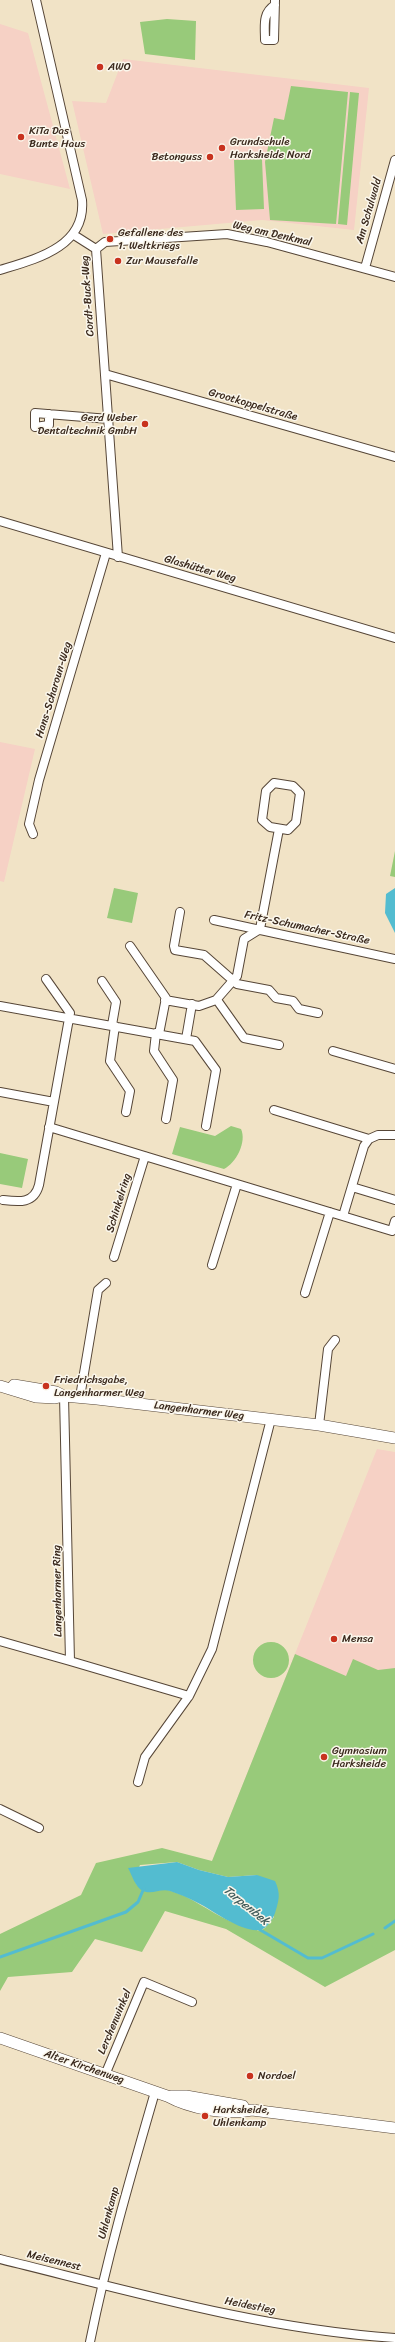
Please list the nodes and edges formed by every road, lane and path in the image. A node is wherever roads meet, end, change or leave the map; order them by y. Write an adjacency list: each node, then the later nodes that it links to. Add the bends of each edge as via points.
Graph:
1 (36, 0): 3 (street, via 82,200 81,221)
2 (395, 160): 5 (street, Am Schulwald)
3 (74, 235): 4 (street, Cordt-Buck-Weg); 6 (street, via 63,245 27,262)
4 (96, 249): 5 (street, Weg am Denkmal, via 105,242 227,234); 8 (street, Cordt-Buck-Weg)
5 (365, 268): 7 (street, Weg am Denkmal)
6 (0, 270)
7 (395, 277)
8 (105, 374): 10 (street, Cordt-Buck-Weg); 11 (street, Grootkoppelstraße)
9 (49, 414): 10 (street)
10 (109, 419): 14 (street, Cordt-Buck-Weg)
11 (395, 457)
12 (0, 521): 13 (street, Glashütter Weg)
13 (106, 553): 14 (street, Glashütter Weg); 17 (street, Hans-Scharoun-Weg, via 38,782 29,824)
14 (118, 557): 15 (street, Glashütter Weg)
15 (395, 638)
16 (279, 829): 16 (street, via 288,830 294,825 301,796 294,786 276,783 270,785 266,791 262,816 266,825); 20 (street)
17 (34, 834)
18 (180, 912): 25 (street, via 175,949 204,956)
19 (214, 920): 20 (street, Fritz-Schumacher-Straße)
20 (260, 928): 22 (street, Fritz-Schumacher-Straße); 25 (street, via 244,939)
21 (130, 946): 26 (street)
22 (395, 959)
23 (46, 979): 31 (street, via 70,1013)
24 (102, 981): 32 (street, via 116,1002)
25 (234, 981): 27 (street); 30 (street, via 269,990 276,998 292,1001 299,1009)
26 (165, 1000): 28 (street); 33 (street)
27 (217, 1000): 28 (street, via 206,1005); 35 (street, via 244,1039)
28 (192, 1004): 34 (street)
29 (0, 1006): 31 (street)
30 (318, 1013)
31 (69, 1018): 32 (street); 39 (street)
32 (114, 1026): 33 (street); 41 (street, via 110,1061 130,1091)
33 (158, 1034): 34 (street); 42 (street, via 153,1050 173,1080)
34 (186, 1039): 43 (street, via 196,1041 216,1070)
35 (279, 1045)
36 (333, 1051): 37 (street)
37 (395, 1069)
38 (0, 1092): 39 (street)
39 (54, 1102): 44 (street)
40 (274, 1110): 46 (street)
41 (126, 1112)
42 (166, 1120)
43 (206, 1126)
44 (49, 1127): 47 (street); 50 (street, via 36,1193 24,1202)
45 (395, 1135): 46 (street, via 378,1135)
46 (369, 1139): 49 (street, via 364,1146)
47 (145, 1156): 48 (street); 55 (street, Schinkelring)
48 (237, 1184): 52 (street); 56 (street)
49 (352, 1187): 51 (street); 53 (street)
50 (3, 1200)
51 (395, 1200)
52 (330, 1212): 53 (street); 58 (street)
53 (343, 1216): 54 (street, via 392,1231)
54 (395, 1221)
55 (114, 1258)
56 (212, 1265)
57 (106, 1283): 62 (street, via 98,1290)
58 (305, 1294)
59 (335, 1340): 64 (street, via 328,1349)
60 (0, 1385): 61 (main road, Langenharmer Weg, via 36,1397)
61 (64, 1396): 62 (main road, Langenharmer Weg); 67 (street, Langenharmer Ring)
62 (80, 1397): 63 (main road, Langenharmer Weg)
63 (271, 1419): 64 (main road, Langenharmer Weg); 68 (street, via 216,1635)
64 (319, 1425): 65 (main road, Langenharmer Weg)
65 (395, 1438)
66 (0, 1641): 67 (street)
67 (70, 1661): 68 (street)
68 (189, 1696): 69 (street, via 147,1754)
69 (138, 1782)
70 (0, 1810): 71 (street)
71 (39, 1828)
72 (192, 2002): 74 (street, Lerchenwinkel, via 144,1982)
73 (0, 2038): 74 (main road, Alter Kirchenweg)
74 (105, 2075): 75 (main road, Alter Kirchenweg)
75 (155, 2092): 76 (main road, Alter Kirchenweg, via 183,2104 206,2108 241,2112 252,2110); 78 (street, Uhlenkamp)
76 (395, 2128)
77 (0, 2259): 78 (street, Meisennest)
78 (102, 2284): 79 (street, Heidestieg, via 251,2318 348,2335); 80 (street, Uhlenkamp)
79 (395, 2338)
80 (90, 2342)

